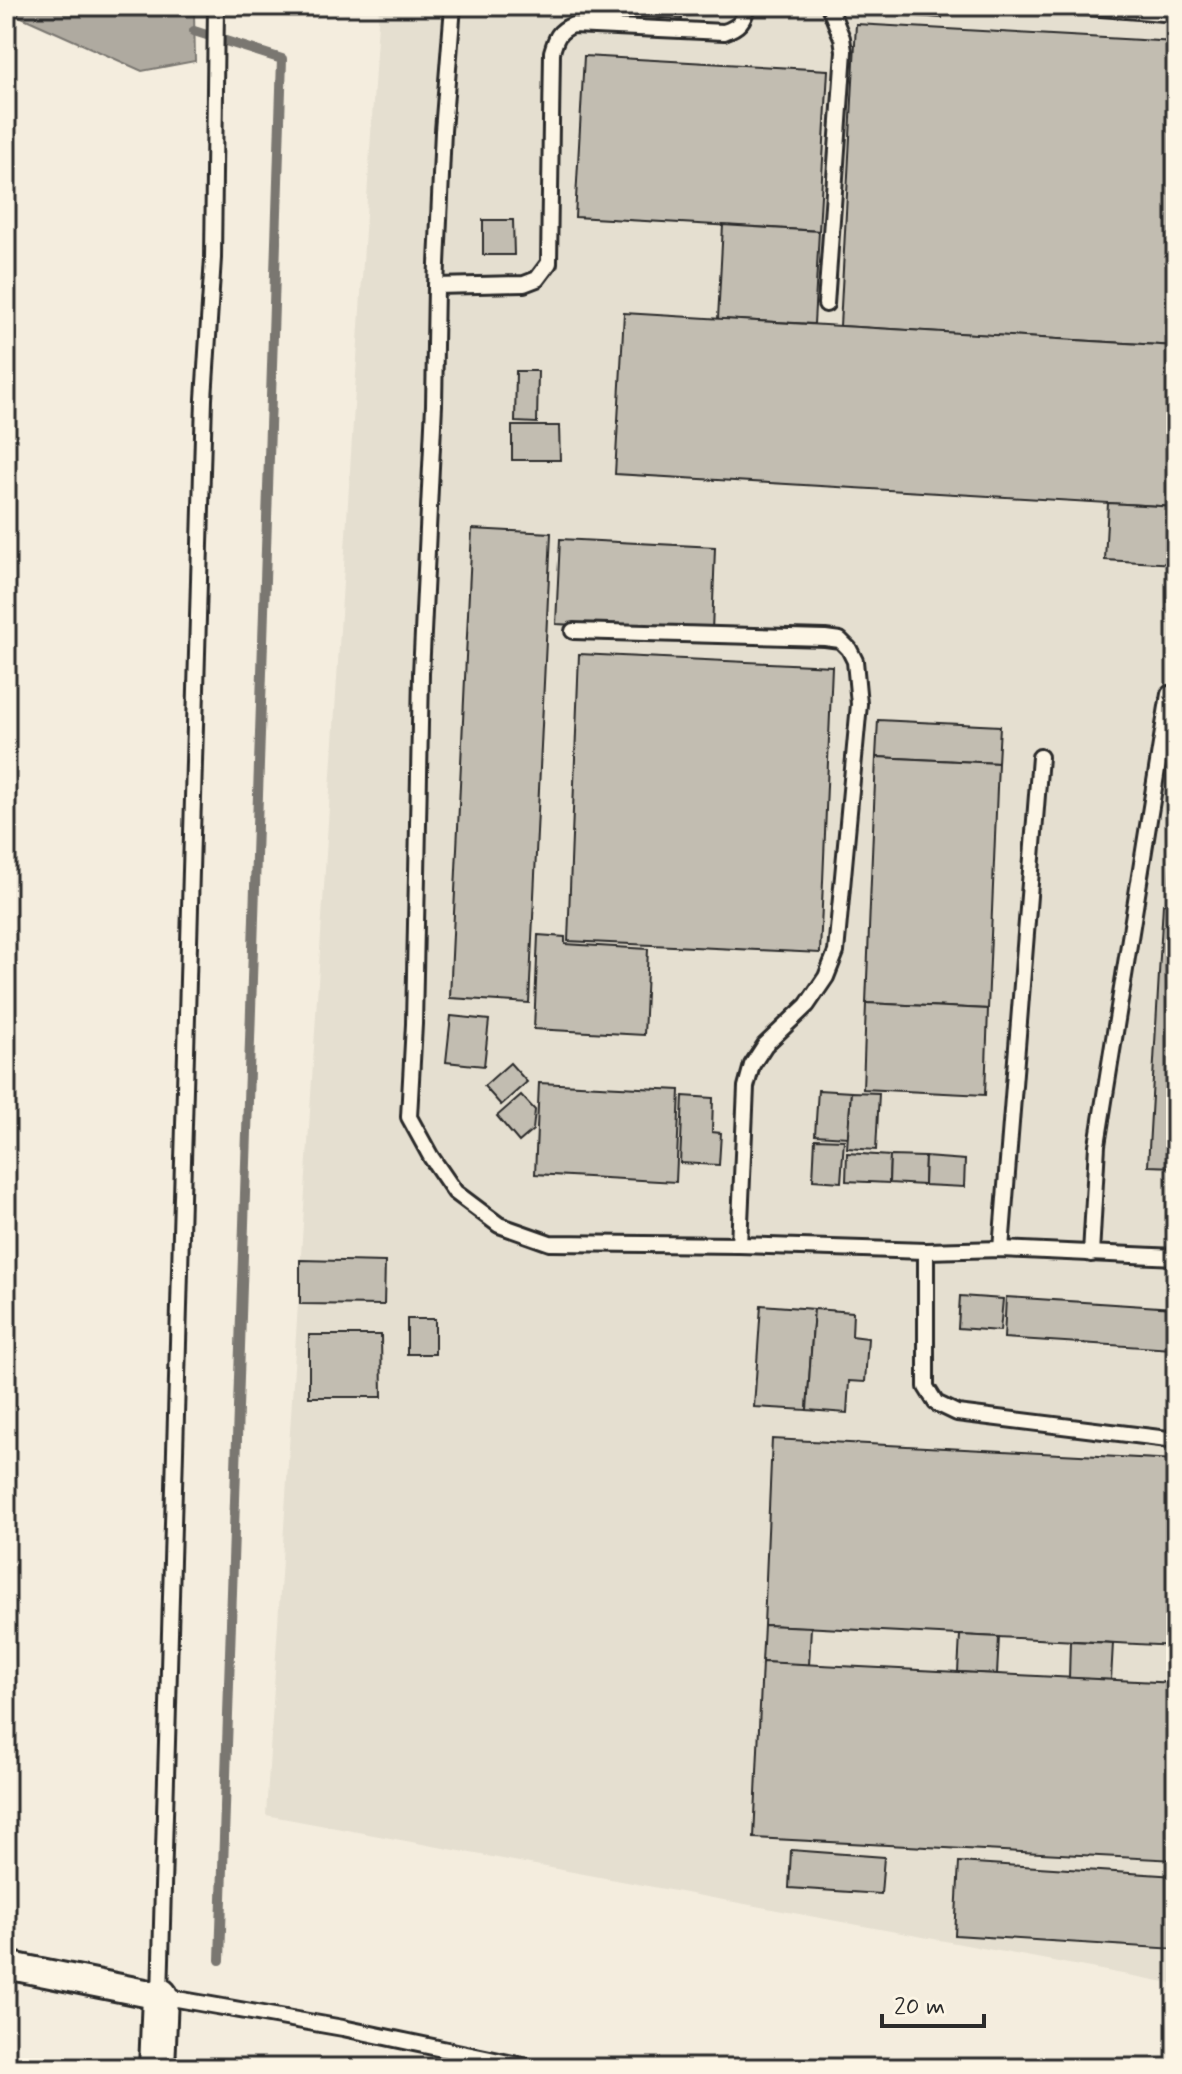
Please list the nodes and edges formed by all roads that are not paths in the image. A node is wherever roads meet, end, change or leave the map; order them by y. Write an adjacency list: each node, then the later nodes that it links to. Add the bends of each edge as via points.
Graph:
1 (216, 6): 19 (lane, via 213,258 204,399)
2 (453, 6): 7 (lane)
3 (747, 6): 7 (lane, via 744,20 724,32 573,25 563,29 552,52 549,263 537,279 524,284)
4 (829, 6): 8 (lane, via 844,51)
5 (1076, 6): 6 (lane)
6 (1176, 14)
7 (436, 286): 12 (lane, via 409,1117 455,1192 499,1225 550,1243)
8 (826, 304)
9 (573, 631): 12 (lane, via 825,638 840,640 855,661 859,704 836,952 807,1005 752,1065 746,1087)
10 (1169, 694): 15 (lane, via 1097,1145)
11 (1040, 757): 13 (lane)
12 (739, 1245): 14 (lane)
13 (1001, 1249): 14 (lane); 15 (lane)
14 (926, 1251): 17 (lane, via 926,1387 936,1403 957,1413)
15 (1091, 1254): 16 (lane)
16 (1176, 1257)
17 (1176, 1440)
18 (6, 1965): 19 (street)
19 (160, 1996): 20 (street); 21 (lane)
20 (157, 2068)
21 (532, 2068)

